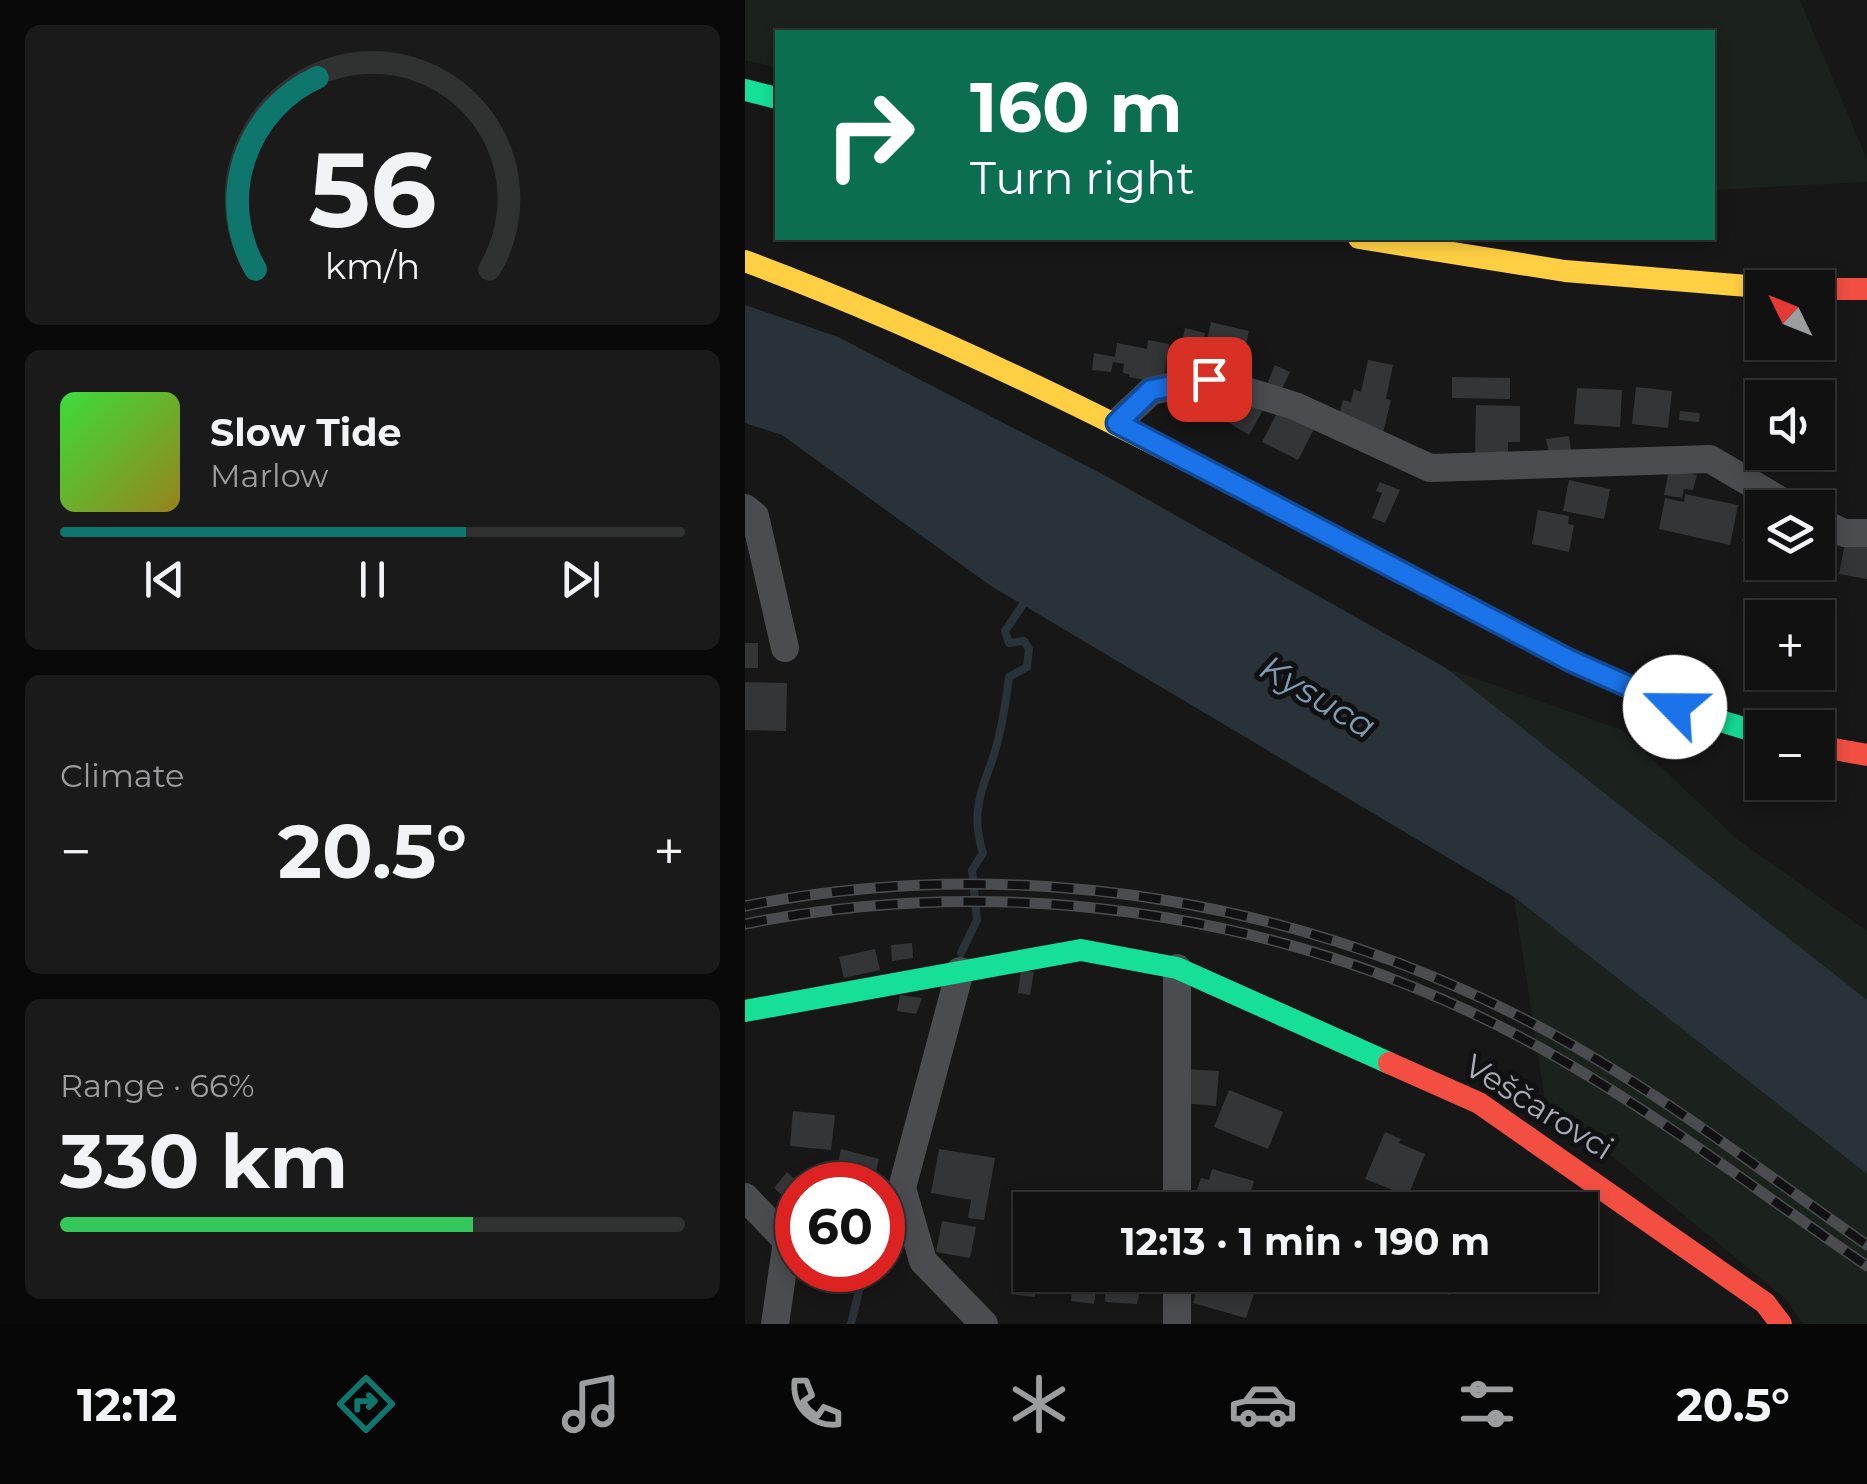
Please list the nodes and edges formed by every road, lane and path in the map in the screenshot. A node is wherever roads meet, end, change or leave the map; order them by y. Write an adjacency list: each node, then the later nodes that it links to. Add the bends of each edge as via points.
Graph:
1 (745, 90): 2 (main road)
2 (775, 98)
3 (1370, 240): 5 (main road, via 1614,278)
4 (745, 261): 8 (main road, via 850,300)
5 (1745, 286)
6 (1835, 289): 7 (main road)
7 (1867, 289)
8 (1117, 423): 9 (street, via 1151,390 1209,379 1295,406 1430,468 1710,459); 14 (main road, via 1569,660 1675,707)
9 (1763, 490)
10 (745, 508): 13 (street, via 755,516)
11 (1835, 529): 12 (street)
12 (1867, 533)
13 (785, 648)
14 (1745, 728)
15 (1835, 749): 16 (main road)
16 (1867, 755)
17 (1177, 968): 18 (main road, Veščarovci, via 1081,950); 20 (street); 26 (main road, Veščarovci, via 1479,1103 1765,1302)
18 (960, 970): 19 (main road, Veščarovci); 24 (street, via 902,1188 923,1261)
19 (745, 1011)
20 (1177, 1192)
21 (745, 1196): 23 (street, via 787,1241)
22 (1177, 1292): 25 (street)
23 (775, 1324)
24 (984, 1324)
25 (1177, 1324)
26 (1781, 1324)

